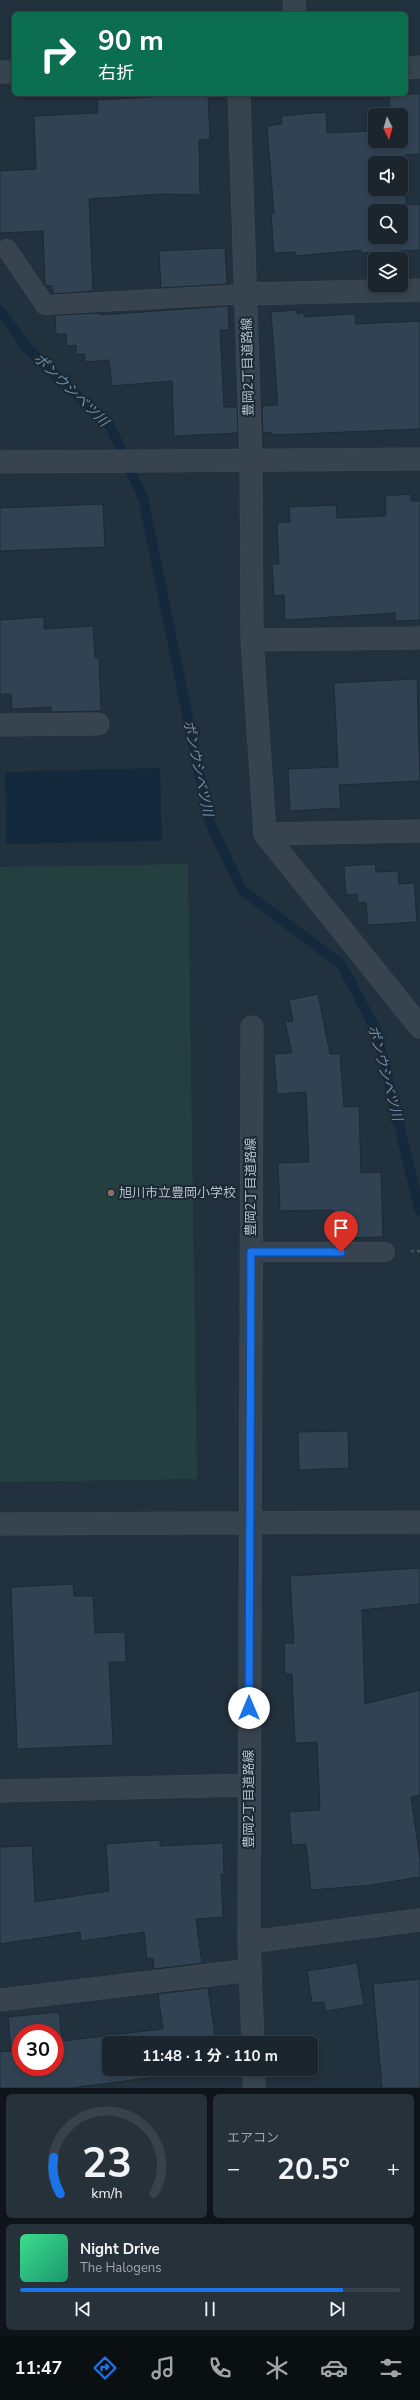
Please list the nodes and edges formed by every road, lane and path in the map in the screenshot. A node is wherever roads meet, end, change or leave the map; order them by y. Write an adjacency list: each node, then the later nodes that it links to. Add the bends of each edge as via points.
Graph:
1 (294, 0): 2 (street)
2 (295, 12)
3 (420, 67): 4 (street)
4 (408, 68)
5 (0, 72): 6 (street)
6 (12, 72)
7 (239, 96): 10 (street, 豊岡2丁目道路線)
8 (7, 249): 10 (lane, via 45,305)
9 (420, 290): 10 (street)
10 (247, 294): 12 (street, 豊岡2丁目道路線)
11 (420, 459): 12 (street)
12 (251, 461): 13 (street); 15 (street, 豊岡2丁目道路線)
13 (0, 462)
14 (420, 638): 15 (street)
15 (252, 640): 19 (street, 豊岡2丁目道路線)
16 (98, 724): 17 (street)
17 (0, 725)
18 (420, 831): 19 (street)
19 (265, 834): 21 (street)
20 (252, 1027): 24 (street, 豊岡2丁目道路線)
21 (420, 1027)
22 (410, 1251): 23 (path)
23 (420, 1251)
24 (251, 1252): 25 (lane); 28 (street, 豊岡2丁目道路線)
25 (385, 1252)
26 (420, 1522): 28 (street)
27 (0, 1524): 28 (street)
28 (250, 1524): 29 (street, 豊岡2丁目道路線)
29 (249, 1785): 30 (street); 32 (street, 豊岡2丁目道路線)
30 (0, 1791)
31 (420, 1920): 32 (street)
32 (249, 1942): 33 (street, 豊岡2丁目道路線)
33 (251, 1970): 34 (street); 35 (street, 豊岡2丁目道路線)
34 (0, 2000)
35 (253, 2036)
36 (254, 2076): 37 (street)
37 (254, 2088)

